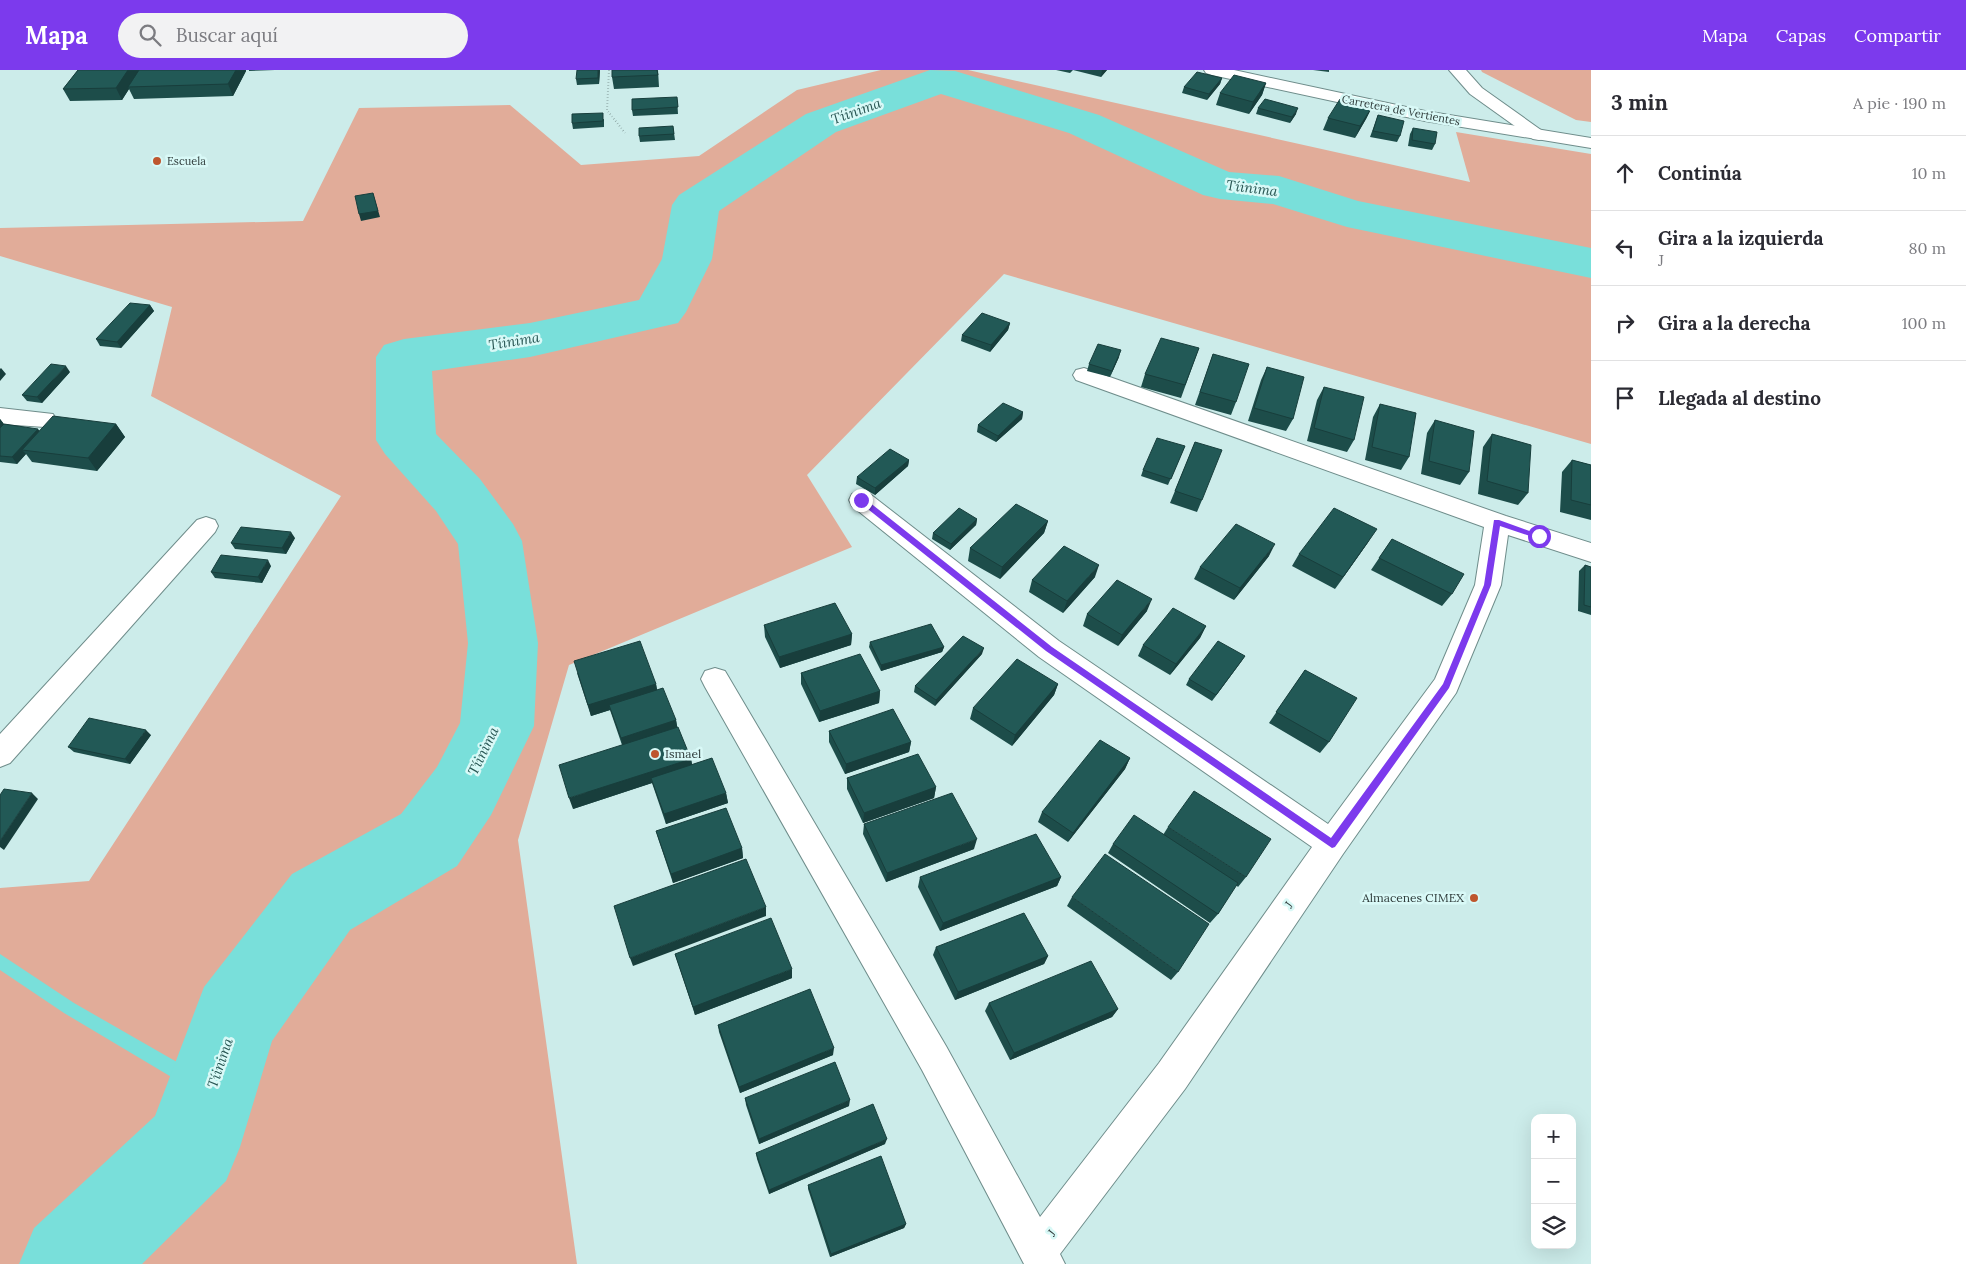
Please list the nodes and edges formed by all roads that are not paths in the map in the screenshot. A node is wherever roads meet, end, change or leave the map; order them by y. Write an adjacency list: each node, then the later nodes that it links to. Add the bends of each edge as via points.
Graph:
1 (1212, 70): 3 (street, Carretera de Vertientes, via 1425,116)
2 (1457, 70): 3 (street, via 1476,91)
3 (1539, 135): 4 (street, Carretera de Vertientes)
4 (1591, 144)
5 (1084, 375): 9 (street)
6 (0, 416): 7 (street)
7 (44, 419)
8 (861, 500): 14 (street, via 1049,649)
9 (1497, 522): 11 (street); 14 (street, J, via 1488,585 1446,685)
10 (206, 526): 13 (street)
11 (1591, 553)
12 (715, 679): 15 (street, via 934,1058)
13 (0, 754)
14 (1332, 844): 15 (street, J)
15 (1042, 1258)

